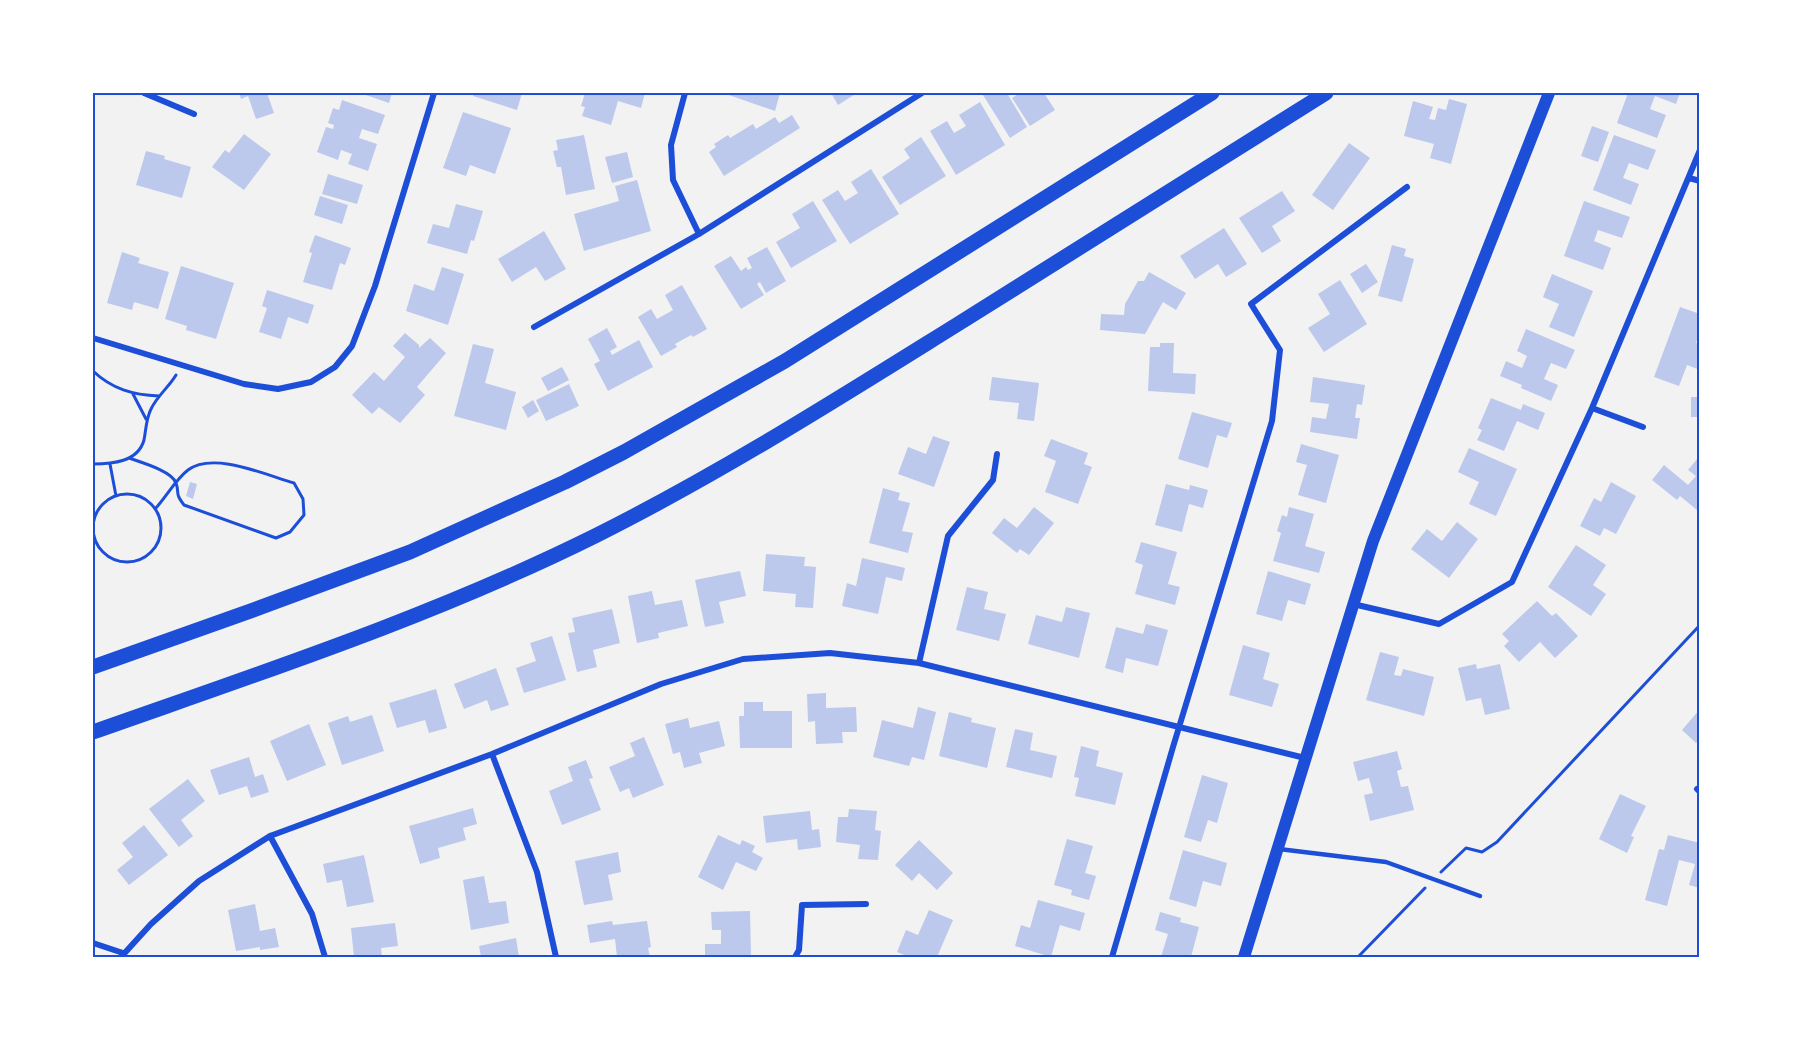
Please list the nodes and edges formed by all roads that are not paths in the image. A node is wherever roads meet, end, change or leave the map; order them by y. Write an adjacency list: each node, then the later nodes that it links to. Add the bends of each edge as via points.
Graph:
1 (144, 93): 8 (street)
2 (434, 93): 15 (street, via 375,286 352,346 335,367 311,382 278,389 244,384)
3 (685, 93): 13 (street, via 671,145 673,180)
4 (922, 93): 13 (street)
5 (1212, 93): 21 (highway, via 784,361 624,452 410,552)
6 (1326, 93): 23 (highway, via 813,415 702,480 593,537 464,596 304,658)
7 (1549, 93): 19 (main road, via 1373,541)
8 (194, 114)
9 (1700, 150): 10 (street)
10 (1689, 178): 11 (street); 16 (street)
11 (1700, 181)
12 (1407, 187): 22 (street, via 1251,304 1280,350 1272,421)
13 (699, 234): 14 (street)
14 (534, 327)
15 (93, 338)
16 (1592, 408): 17 (street); 19 (street, via 1512,582 1439,624)
17 (1643, 427)
18 (997, 454): 20 (street, via 993,480 948,536)
19 (1353, 603): 25 (main road)
20 (919, 663): 22 (street); 24 (street, via 830,653 743,659 661,684)
21 (93, 667)
22 (1180, 726): 25 (street); 35 (street)
23 (93, 732)
24 (492, 754): 26 (street); 33 (street, via 537,872)
25 (1305, 758): 27 (main road)
26 (270, 836): 31 (street, via 199,881); 32 (street, via 312,914)
27 (1277, 849): 28 (lane, via 1386,862); 36 (main road)
28 (1480, 896)
29 (866, 904): 34 (street, via 802,905 799,950)
30 (93, 943): 31 (street)
31 (122, 955)
32 (325, 957)
33 (556, 957)
34 (795, 957)
35 (1112, 957)
36 (1244, 957)

